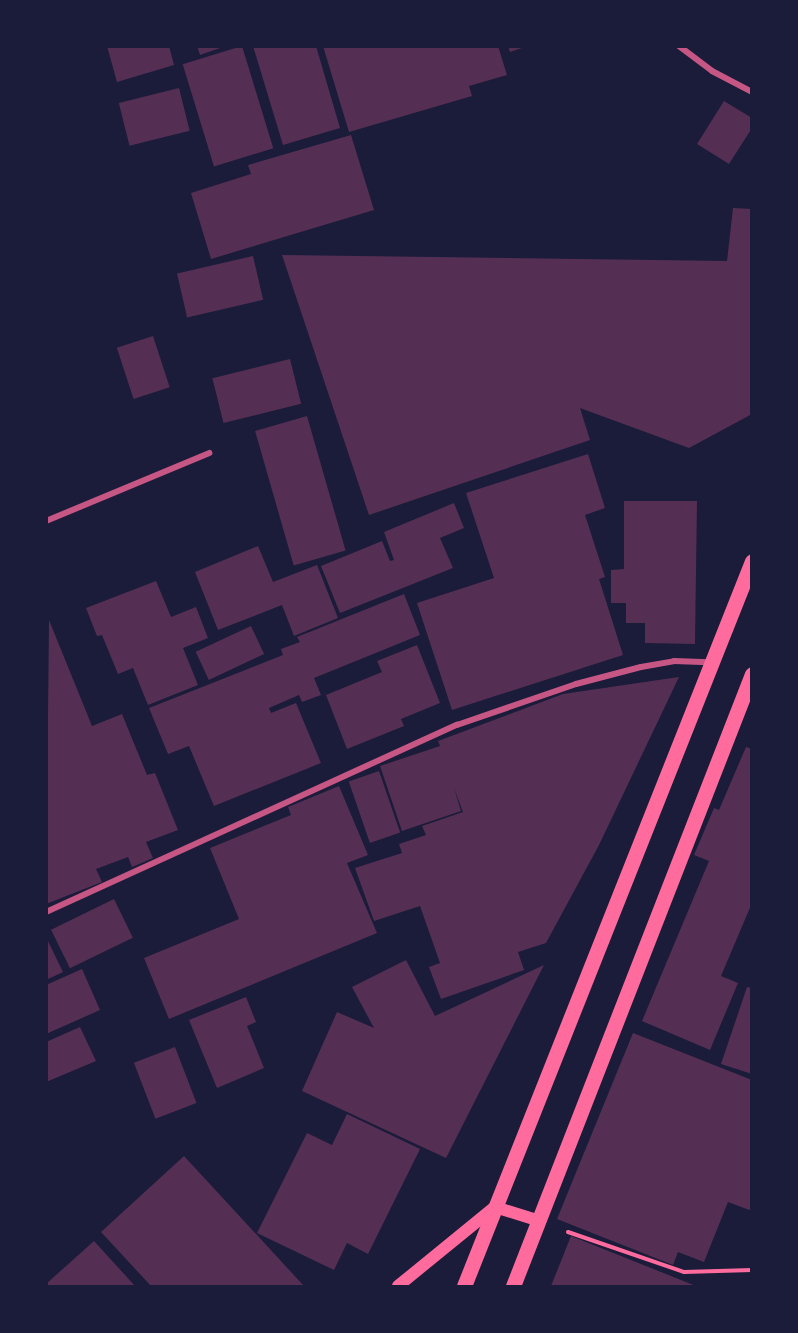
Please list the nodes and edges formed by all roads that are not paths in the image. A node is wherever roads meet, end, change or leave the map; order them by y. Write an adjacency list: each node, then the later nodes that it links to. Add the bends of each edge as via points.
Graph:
1 (679, 46): 2 (street, via 712,71)
2 (752, 92)
3 (209, 453): 4 (street)
4 (46, 521)
5 (752, 561): 6 (main road)
6 (713, 662): 8 (street, via 674,661 641,667 576,684 457,725); 9 (main road)
7 (752, 674): 10 (main road)
8 (46, 912)
9 (495, 1208): 10 (main road); 11 (main road); 12 (main road)
10 (540, 1221): 13 (main road)
11 (398, 1287)
12 (465, 1287)
13 (513, 1287)

